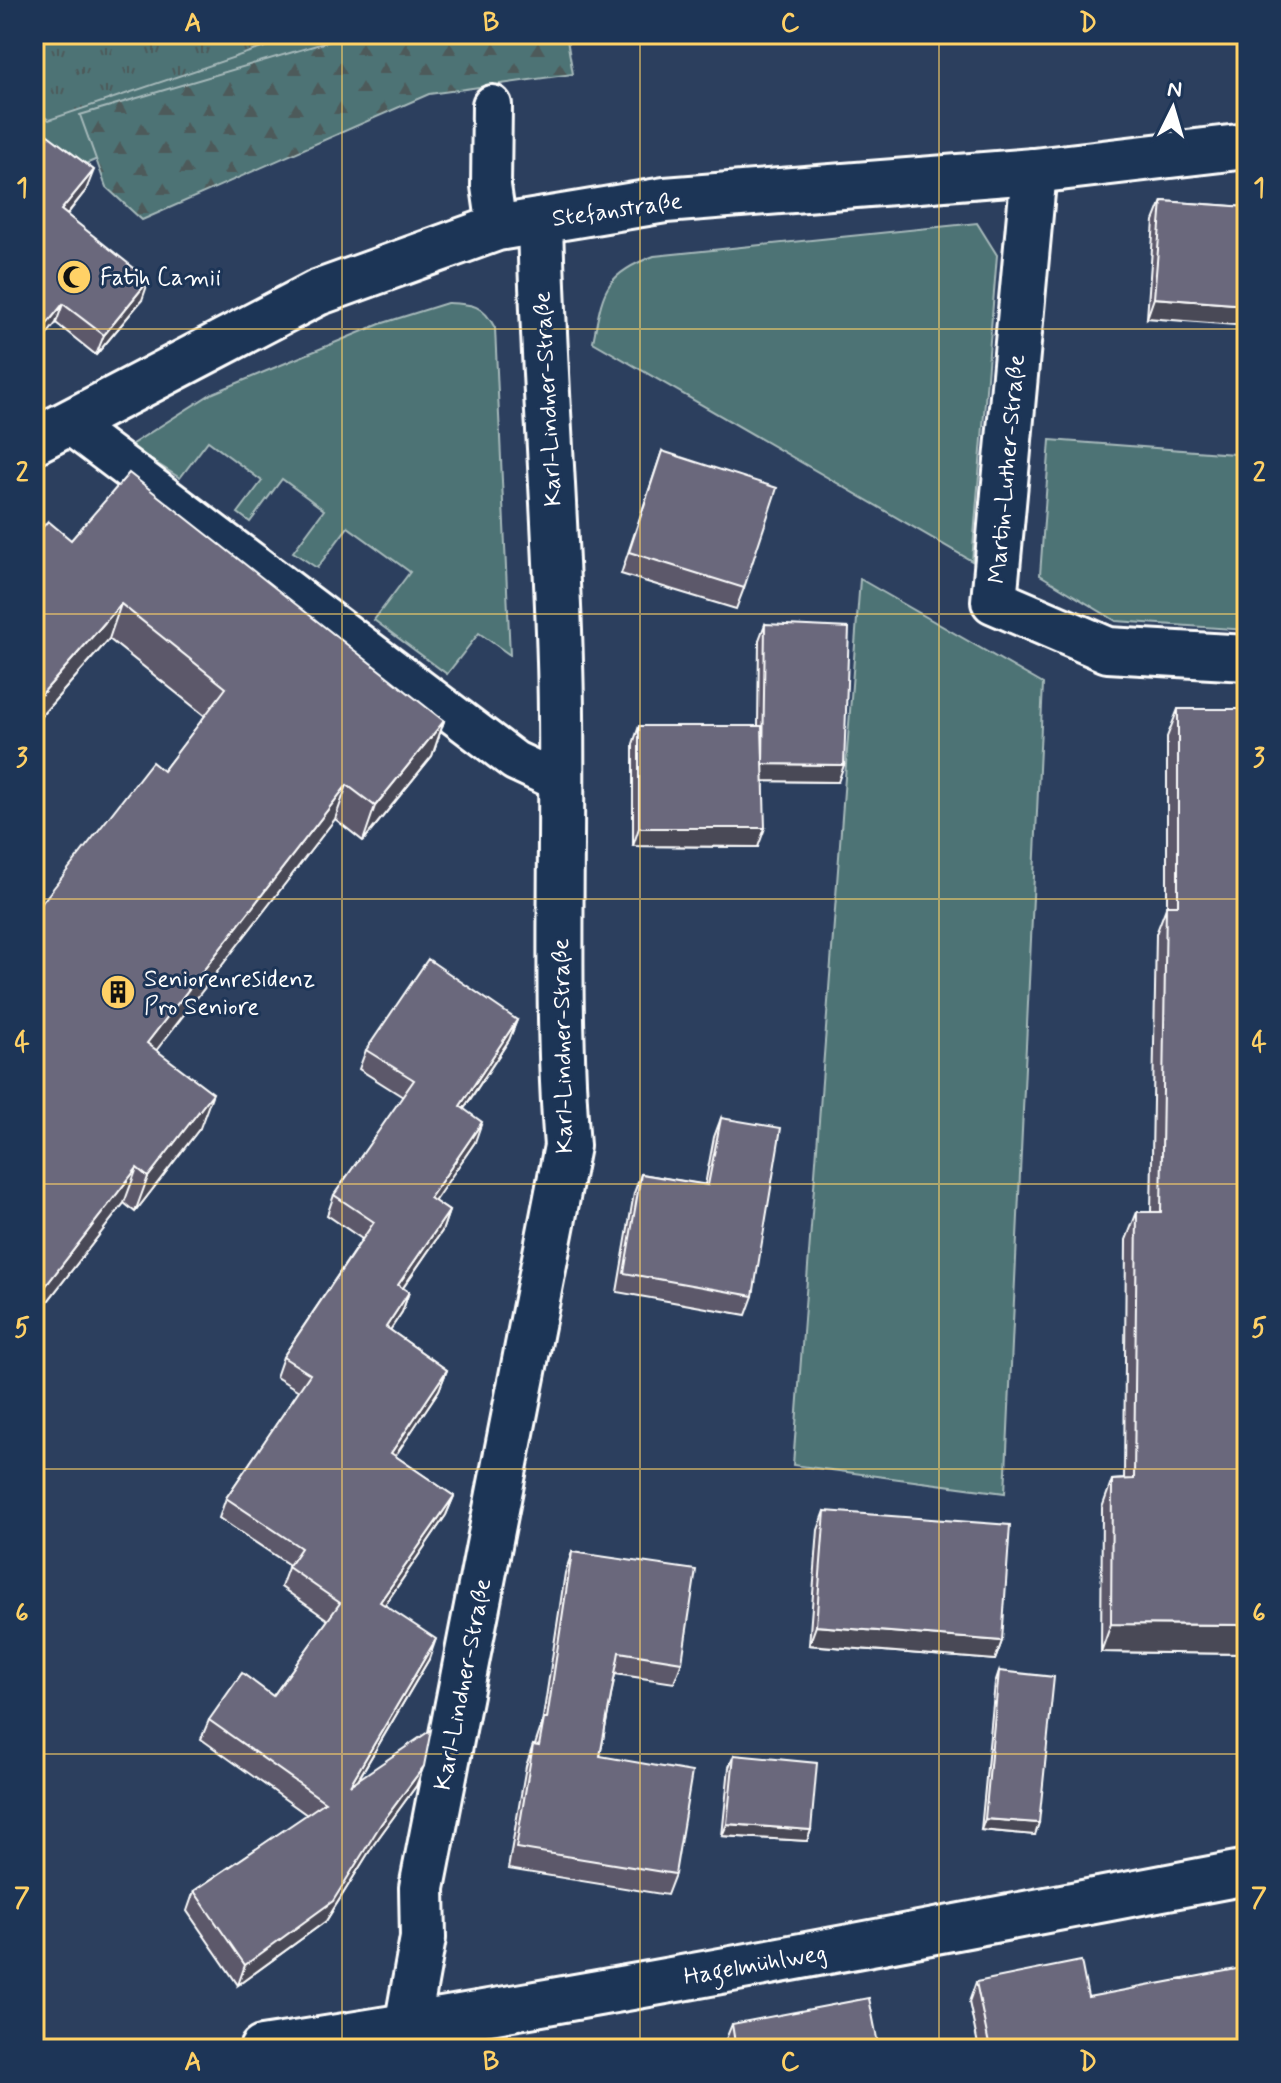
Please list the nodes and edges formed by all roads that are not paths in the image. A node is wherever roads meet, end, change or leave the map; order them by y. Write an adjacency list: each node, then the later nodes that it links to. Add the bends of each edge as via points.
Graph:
1 (492, 105): 5 (lane, via 491,186)
2 (1247, 146): 3 (street, Stefanstraße)
3 (1034, 171): 4 (street, Stefanstraße, via 665,200); 7 (street, Martin-Luther-Straße, via 994,601 1108,650)
4 (540, 221): 5 (street, Stefanstraße); 8 (street, Karl-Lindner-Straße, via 560,660)
5 (497, 228): 6 (street, Stefanstraße, via 317,293)
6 (50, 432): 8 (lane, via 515,761)
7 (1247, 658)
8 (560, 782): 10 (street, Karl-Lindner-Straße, via 561,1075 567,1146 422,1888 423,1938)
9 (1247, 1872): 10 (street, Hagelmühlweg)
10 (405, 2037): 11 (street, Hagelmühlweg)
11 (262, 2049)

